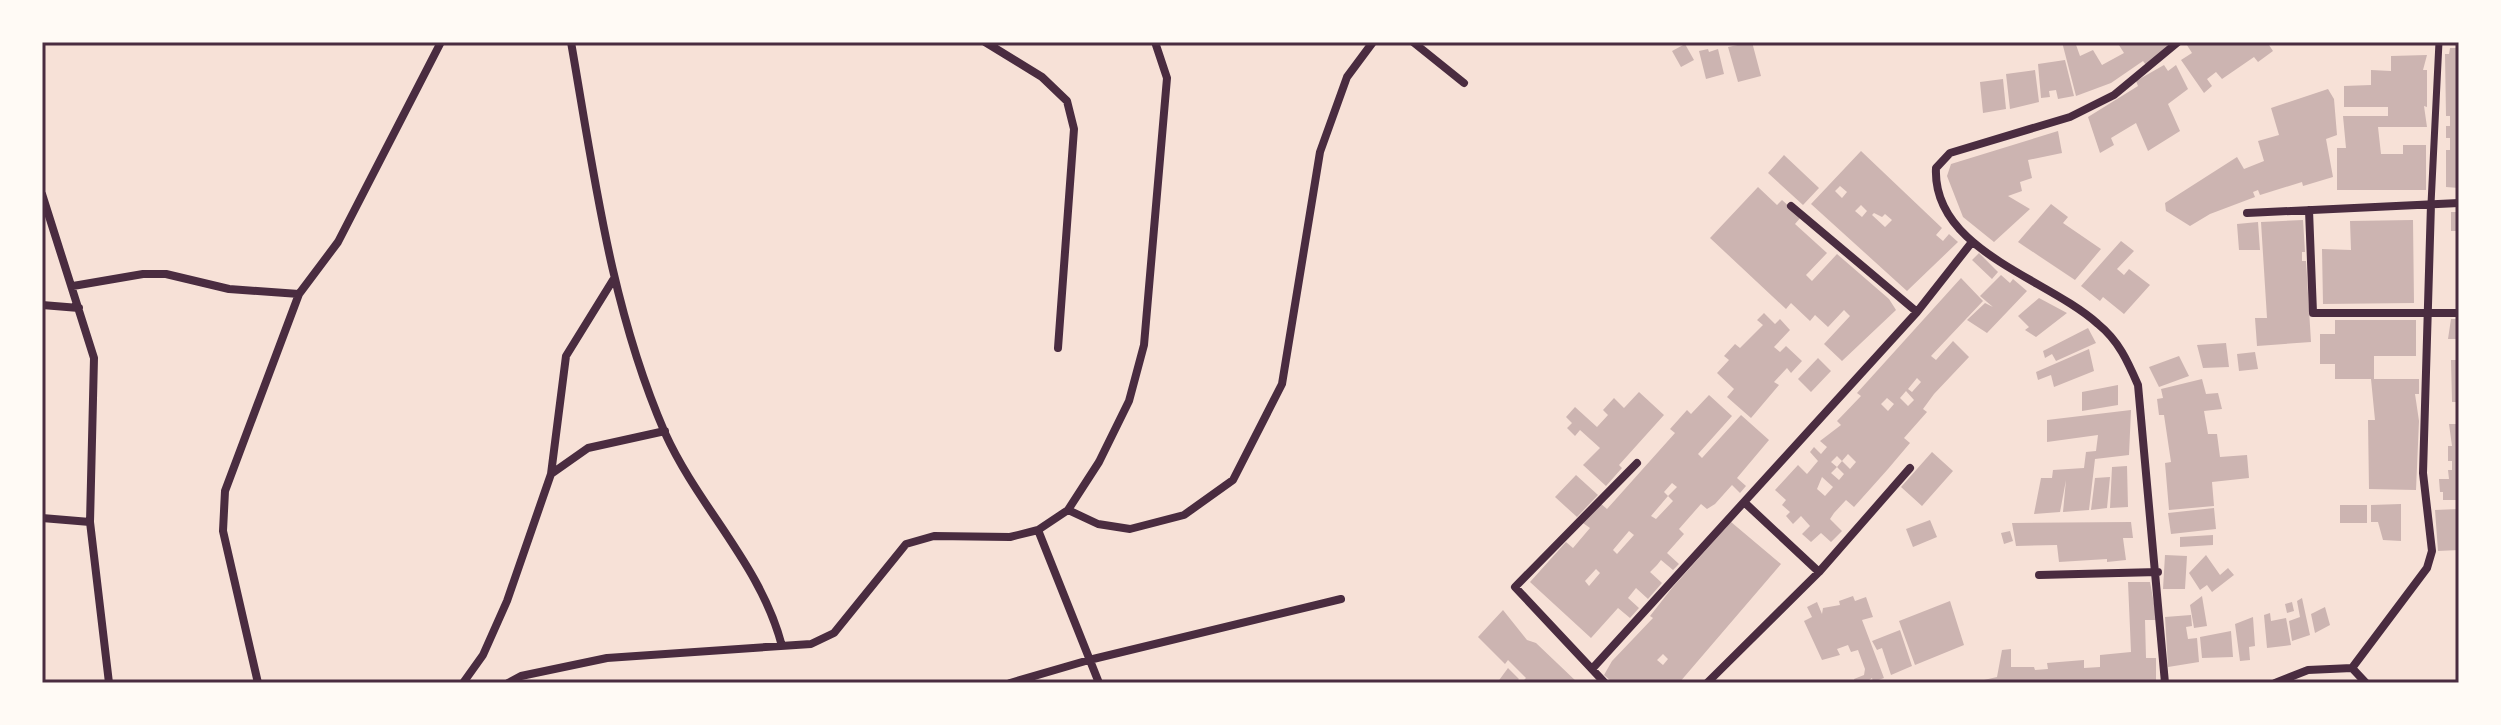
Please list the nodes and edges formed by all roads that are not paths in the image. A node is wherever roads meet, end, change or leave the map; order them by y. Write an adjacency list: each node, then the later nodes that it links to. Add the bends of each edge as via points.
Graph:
1 (441, 42): 19 (street, via 338,242)
2 (571, 42): 17 (street)
3 (985, 42): 25 (street, via 1042,77 1067,101 1074,129)
4 (1373, 42): 31 (street, via 1347,77 1320,152 1282,384 1233,480 1184,515 1130,529 1098,524)
5 (1413, 42): 9 (street)
6 (2178, 42): 16 (street, via 2114,95 2070,117 1950,153 1936,168 1935,188 1950,219)
7 (2439, 42): 12 (street)
8 (1156, 43): 31 (street, via 1167,78 1144,345 1129,401)
9 (1464, 83)
10 (42, 194): 18 (street)
11 (2459, 203): 12 (street)
12 (2431, 204): 14 (street); 24 (street)
13 (1791, 206): 22 (street)
14 (2309, 210): 15 (street); 24 (street, via 2313,313)
15 (2247, 213)
16 (1972, 242): 22 (street); 36 (street, via 2097,322 2121,348 2138,385)
17 (613, 280): 26 (street); 29 (street, via 566,356)
18 (73, 286): 19 (street, via 166,274 229,289); 21 (street)
19 (299, 294): 44 (street, via 225,491 223,531)
20 (42, 305): 21 (street)
21 (79, 308): 33 (street, via 91,341 96,383)
22 (1917, 312): 30 (street)
23 (2459, 313): 24 (street)
24 (2428, 314): 41 (street, via 2423,473 2432,551 2427,568)
25 (1058, 348)
26 (665, 431): 29 (street, via 588,448); 39 (street, via 689,480 752,570 773,612)
27 (1637, 463): 42 (street, via 1515,587)
28 (1910, 468): 35 (street)
29 (551, 474): 45 (street, via 507,601 483,655)
30 (1744, 502): 35 (street); 42 (street)
31 (1068, 510): 34 (street)
32 (42, 518): 33 (street)
33 (90, 522): 43 (street)
34 (1038, 530): 39 (street, via 1010,537 934,536 906,544 834,633 811,644); 40 (street)
35 (1819, 572): 50 (street)
36 (2158, 572): 37 (street); 51 (street)
37 (2039, 575)
38 (1341, 599): 40 (street)
39 (782, 646): 46 (street, via 607,658)
40 (1089, 660): 47 (street); 48 (street)
41 (2352, 668): 52 (street, via 2308,670); 53 (street)
42 (1592, 669): 49 (street)
43 (109, 683)
44 (258, 683)
45 (463, 683)
46 (508, 683)
47 (1010, 683)
48 (1099, 683)
49 (1605, 683)
50 (1707, 683)
51 (2165, 683)
52 (2275, 683)
53 (2366, 683)

